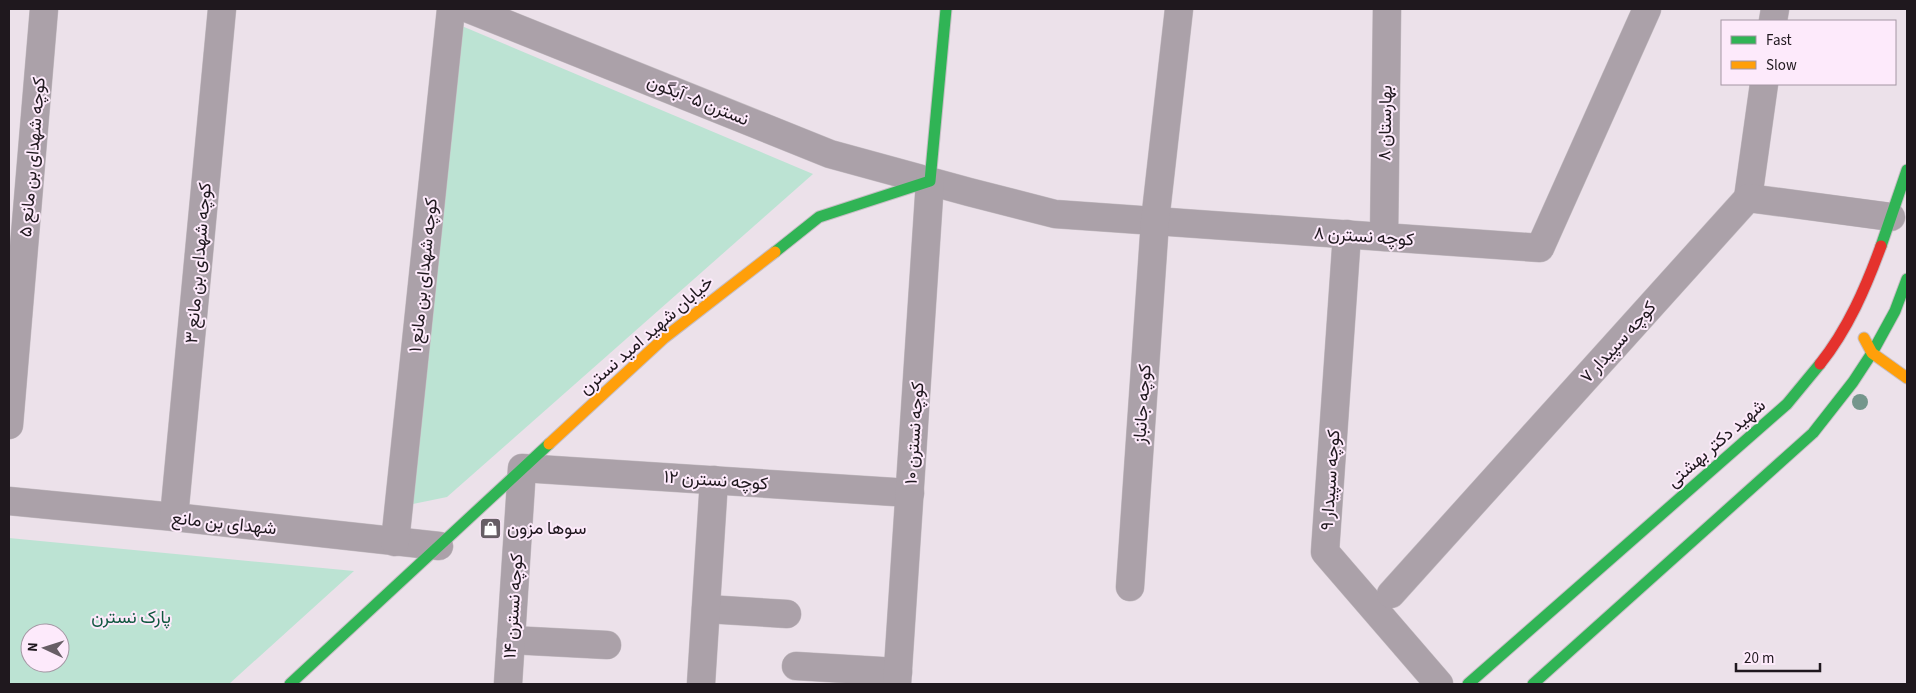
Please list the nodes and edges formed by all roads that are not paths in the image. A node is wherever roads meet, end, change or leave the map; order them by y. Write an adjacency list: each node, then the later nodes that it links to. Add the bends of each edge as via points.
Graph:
1 (44, 9): 24 (street, کوچه شهدای بن مانع ۵)
2 (222, 9): 29 (street, کوچه شهدای بن مانع ۳)
3 (451, 9): 30 (street, کوچه شهدای بن مانع ۱)
4 (469, 9): 11 (street, نسترن ۵- آبگون, via 830,154)
5 (946, 9): 11 (main road)
6 (1179, 9): 14 (street, کوچه جانباز)
7 (1386, 9): 16 (street, بهارستان ۸)
8 (1646, 9): 16 (street, کوچه نسترن ۸, via 1540,248)
9 (1764, 85): 12 (street)
10 (1907, 170): 13 (main road, شهید دکتر بهشتی)
11 (930, 181): 14 (street, کوچه نسترن ۸, via 1055,214); 25 (main road, خیابان شهید امید نسترن, via 820,217 664,338); 27 (street, کوچه نسترن ۱۰)
12 (1748, 198): 13 (street); 33 (street, کوچه سپیدار ۷)
13 (1891, 217): 20 (main road, شهید دکتر بهشتی)
14 (1155, 221): 15 (street, کوچه نسترن ۸); 32 (street, کوچه جانباز)
15 (1347, 234): 16 (street, کوچه نسترن ۸); 43 (street, کوچه سپیدار ۹, via 1324,552)
16 (1384, 237)
17 (1907, 279): 18 (main road)
18 (1895, 311): 19 (main road); 21 (main road); 22 (main road)
19 (1878, 313)
20 (1856, 315): 22 (main road); 44 (main road, شهید دکتر بهشتی, via 1787,404)
21 (1907, 319)
22 (1872, 353): 23 (main road); 45 (main road, via 1813,433)
23 (1907, 378)
24 (9, 425)
25 (522, 468): 26 (street, کوچه نسترن ۱۲); 31 (main road, خیابان شهید امید نسترن); 36 (street, کوچه نسترن ۱۴)
26 (714, 480): 27 (street, کوچه نسترن ۱۲); 34 (street)
27 (910, 493): 39 (street, کوچه نسترن ۱۰)
28 (9, 501): 29 (street, شهدای بن مانع)
29 (174, 517): 30 (street, شهدای بن مانع)
30 (395, 542): 31 (street, شهدای بن مانع)
31 (439, 546): 40 (main road, خیابان شهید امید نسترن)
32 (1130, 586)
33 (1391, 594)
34 (706, 608): 35 (street); 42 (street)
35 (787, 614)
36 (511, 640): 37 (street); 41 (street, کوچه نسترن ۱۴)
37 (606, 646)
38 (796, 666): 39 (street)
39 (898, 678)
40 (295, 682)
41 (508, 684)
42 (701, 684)
43 (1439, 684)
44 (1468, 684)
45 (1533, 684)

